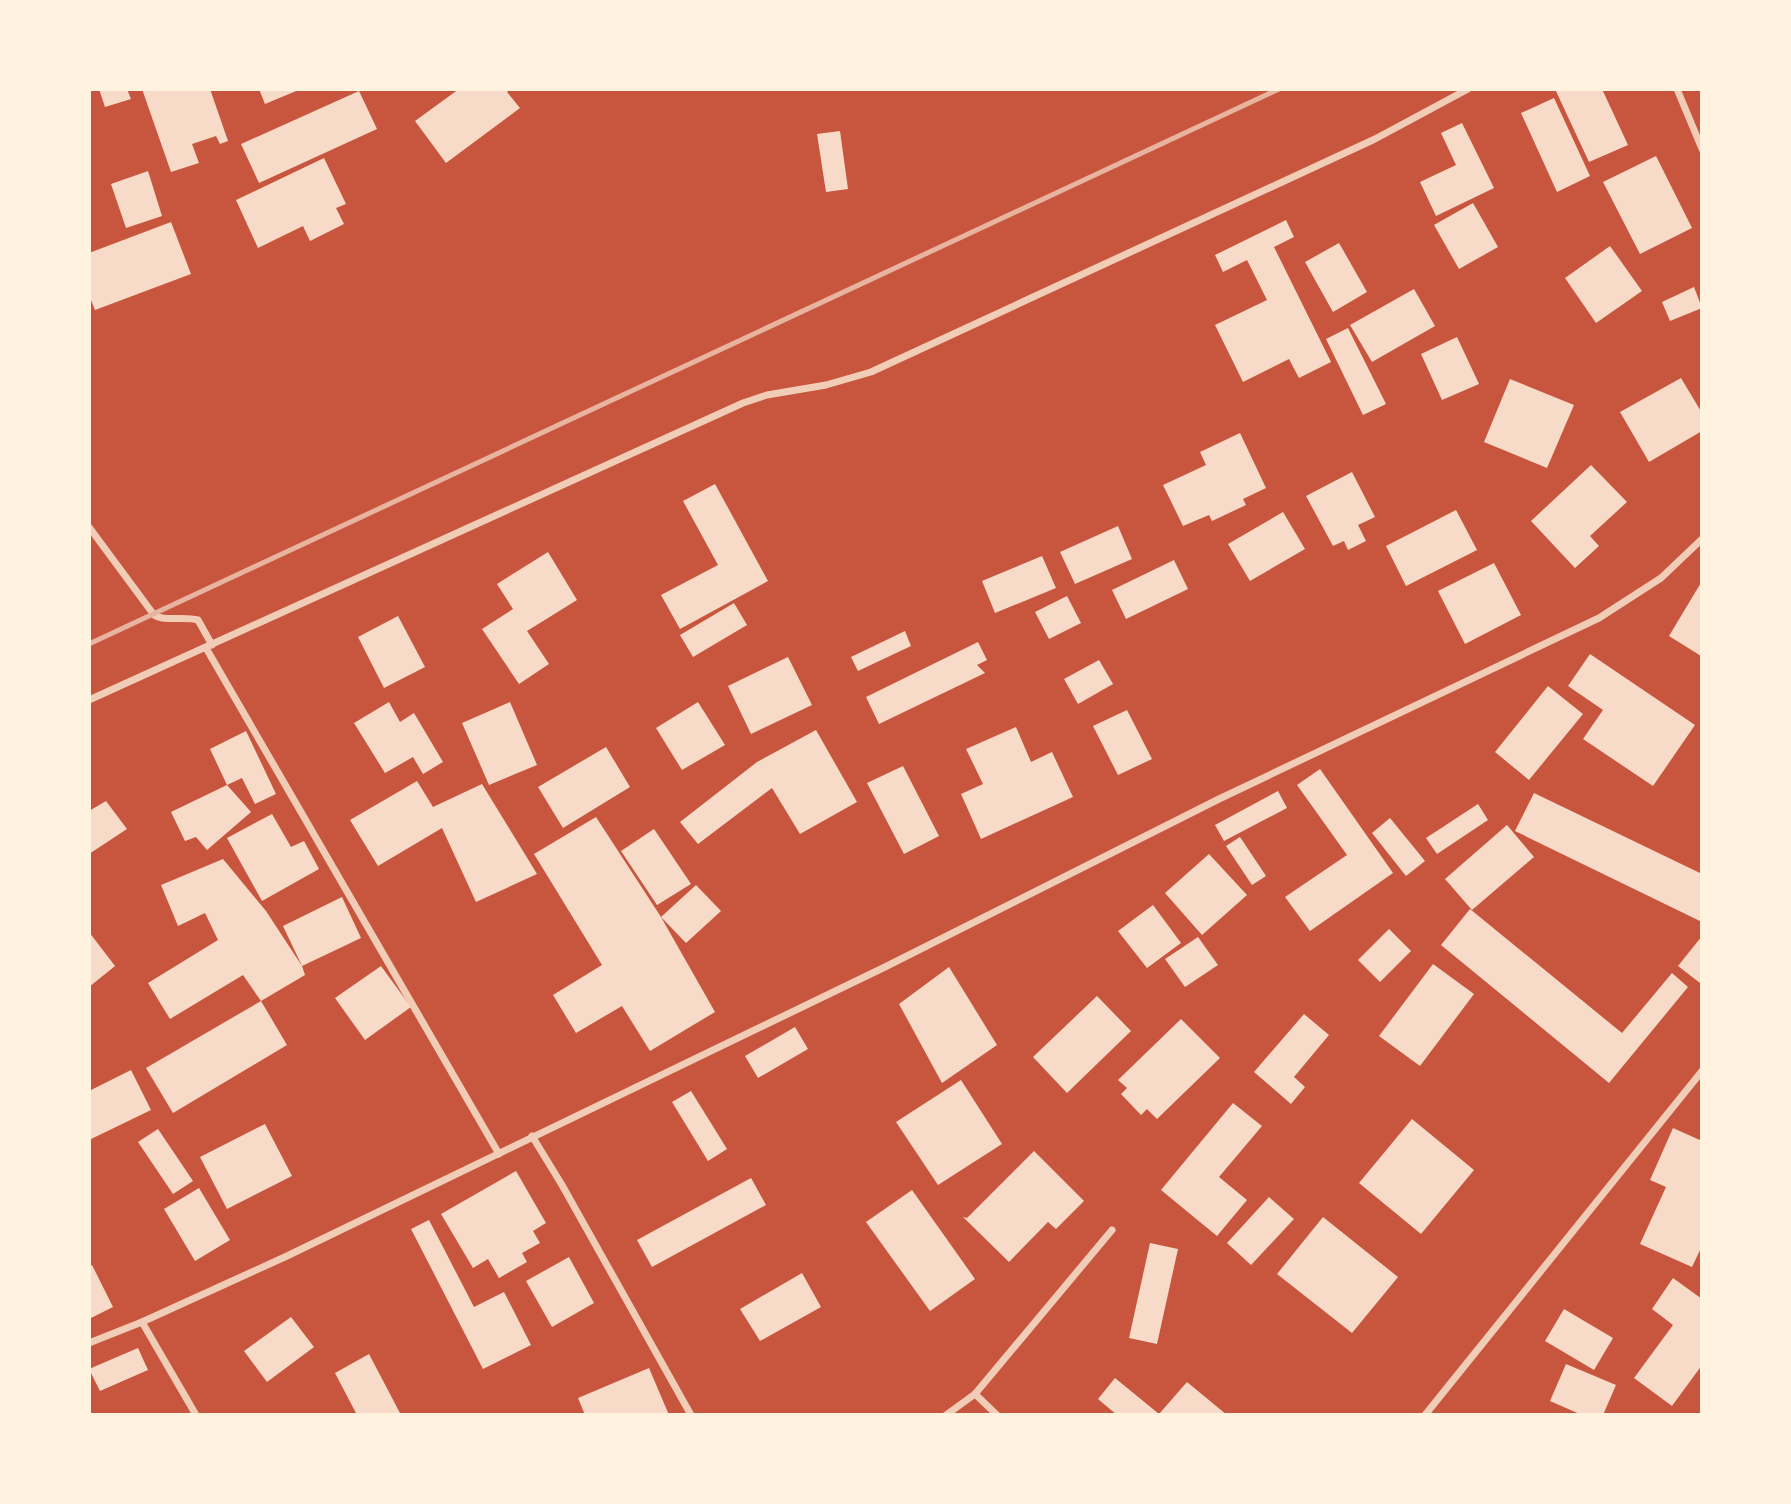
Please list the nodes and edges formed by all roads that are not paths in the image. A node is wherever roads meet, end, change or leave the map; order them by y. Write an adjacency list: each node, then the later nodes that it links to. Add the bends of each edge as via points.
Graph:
1 (1468, 89): 6 (street, via 1375,139 871,372 743,403)
2 (1677, 89): 3 (street)
3 (1702, 149)
4 (89, 527): 6 (street, via 154,615 198,620)
5 (1702, 539): 9 (street, via 1661,578 1599,618)
6 (209, 646): 7 (street); 10 (street)
7 (89, 700)
8 (1702, 1071): 19 (street)
9 (532, 1136): 10 (street); 16 (street)
10 (499, 1154): 12 (street)
11 (1112, 1230): 14 (street)
12 (142, 1322): 13 (street); 15 (street)
13 (89, 1343)
14 (975, 1395): 17 (street); 18 (street)
15 (196, 1415)
16 (691, 1415)
17 (946, 1415)
18 (997, 1415)
19 (1425, 1415)

